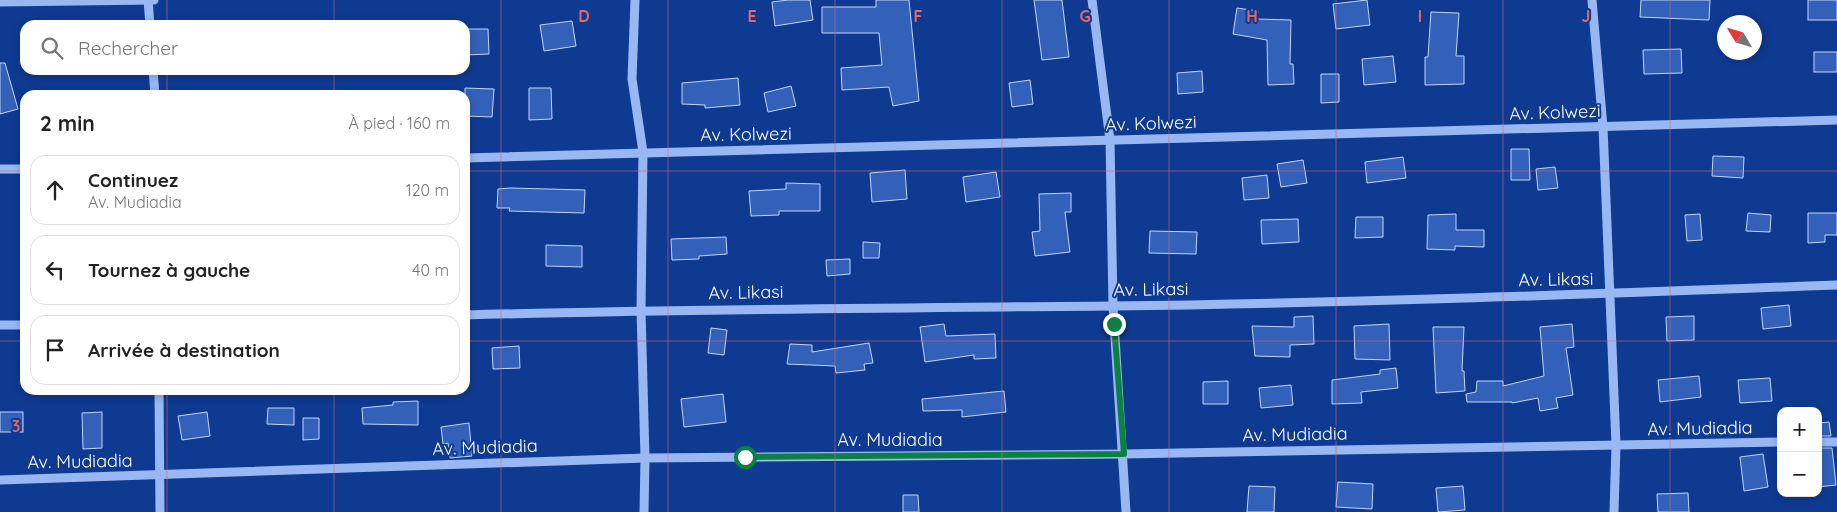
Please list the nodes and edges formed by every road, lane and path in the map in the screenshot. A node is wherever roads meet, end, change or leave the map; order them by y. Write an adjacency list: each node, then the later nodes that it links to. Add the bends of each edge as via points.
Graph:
1 (148, 0): 2 (street); 6 (street); 7 (street)
2 (154, 0)
3 (635, 0): 13 (street, via 632,79)
4 (1092, 0): 12 (street)
5 (1592, 0): 11 (street)
6 (0, 2)
7 (150, 20)
8 (153, 75): 9 (street)
9 (155, 90)
10 (1837, 120): 11 (street, Av. Kolwezi)
11 (1603, 127): 12 (street, Av. Kolwezi); 18 (street)
12 (1110, 140): 13 (street, Av. Kolwezi); 19 (street)
13 (643, 152): 14 (street, Av. Kolwezi); 20 (street)
14 (470, 158)
15 (0, 169): 16 (street)
16 (20, 169)
17 (1837, 285): 18 (street, Av. Likasi)
18 (1609, 294): 19 (street, Av. Likasi); 28 (street)
19 (1113, 306): 20 (street, Av. Likasi); 29 (street)
20 (641, 310): 21 (street, Av. Likasi); 30 (street)
21 (470, 315)
22 (0, 325): 23 (street)
23 (20, 325)
24 (159, 395): 31 (street)
25 (1777, 442): 28 (street, Av. Mudiadia)
26 (1822, 442): 27 (street)
27 (1837, 442)
28 (1616, 445): 29 (street, Av. Mudiadia); 36 (street)
29 (1124, 454): 30 (street, Av. Mudiadia); 35 (street)
30 (645, 458): 31 (street, Av. Mudiadia); 34 (street)
31 (160, 476): 32 (street, Av. Mudiadia); 33 (street)
32 (0, 480)
33 (160, 512)
34 (644, 512)
35 (1126, 512)
36 (1614, 512)

